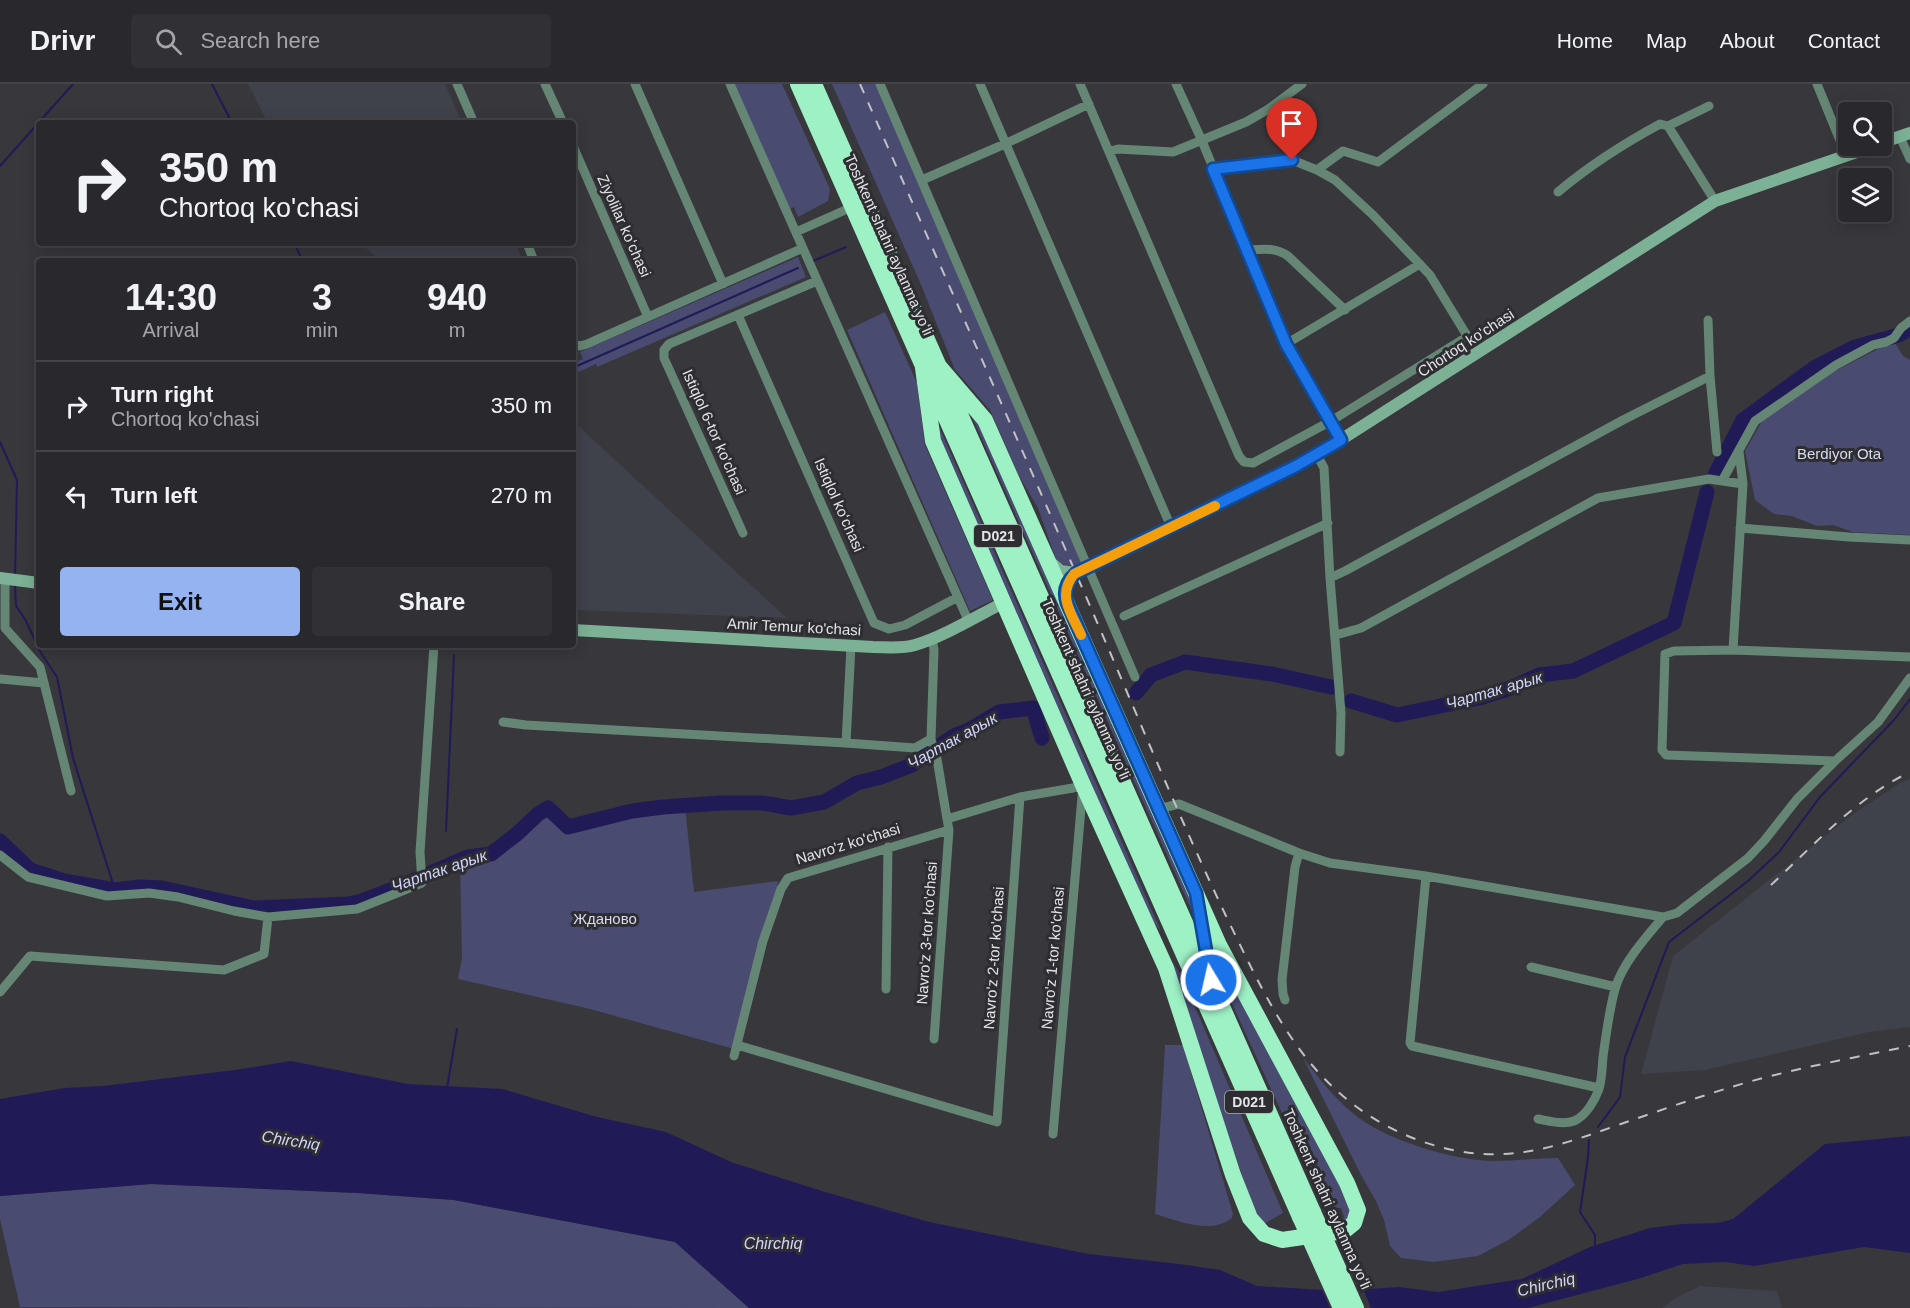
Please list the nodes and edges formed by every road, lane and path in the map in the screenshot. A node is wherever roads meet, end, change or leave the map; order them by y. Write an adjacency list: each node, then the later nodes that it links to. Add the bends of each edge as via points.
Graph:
1 (457, 84): 16 (street)
2 (545, 84): 17 (street)
3 (635, 84): 38 (street)
4 (730, 84): 33 (street)
5 (798, 84): 32 (highway, Toshkent shahri aylanma yoʻli / D021)
6 (814, 84): 32 (highway, Toshkent shahri aylanma yoʻli / D021)
7 (880, 84): 29 (street)
8 (980, 84): 22 (street)
9 (1080, 84): 14 (street)
10 (1176, 84): 21 (street)
11 (1302, 84): 21 (street, via 1246,122)
12 (1484, 84): 28 (street, via 1381,160 1374,162 1343,152)
13 (1817, 84): 19 (street)
14 (1089, 104): 22 (street); 23 (street)
15 (1709, 106): 18 (street)
16 (473, 120)
17 (562, 120)
18 (1668, 126): 30 (street, via 1660,124 1623,144 1588,166); 31 (street)
19 (1838, 135)
20 (1905, 135): 26 (street)
21 (1202, 141): 23 (street, via 1173,152); 27 (street)
22 (1007, 143): 29 (street); 56 (street)
23 (1110, 151): 48 (street, via 1242,460 1253,463)
24 (576, 153): 41 (street, Ziyolilar koʻchasi)
25 (1843, 156): 31 (street, Chortoq ko'chasi)
26 (1910, 159)
27 (1213, 169): 28 (street, via 1292,160); 35 (street)
28 (1317, 170): 36 (street, via 1335,180)
29 (922, 180): 61 (street)
30 (1558, 192)
31 (1715, 201): 49 (street, Chortoq ko'chasi)
32 (859, 204): 33 (street); 46 (highway, Toshkent shahri aylanma yoʻli / D021)
33 (796, 232): 34 (street)
34 (804, 248): 37 (street); 38 (street)
35 (1247, 250): 39 (street, via 1280,250); 45 (street)
36 (1420, 264): 39 (street); 48 (street, via 1465,338)
37 (817, 281): 40 (street); 66 (street)
38 (723, 284): 41 (street)
39 (1345, 310): 45 (street)
40 (738, 315): 58 (street, Istiqlol 6-tor ko'chasi, via 669,344 664,358); 66 (street, Istiqlol koʻchasi, via 874,623 889,629 905,625)
41 (648, 317): 44 (street, via 587,344)
42 (1708, 320): 47 (street)
43 (1910, 321): 51 (street, via 1897,335 1836,365 1755,421)
44 (576, 344)
45 (1286, 344): 48 (street)
46 (930, 366): 60 (highway, via 986,420); 67 (highway, via 933,441); 102 (highway, Toshkent shahri aylanma yoʻli / D021)
47 (1710, 376): 50 (street); 63 (street)
48 (1330, 421): 49 (street)
49 (1341, 440): 52 (street, Chortoq ko'chasi)
50 (1717, 452)
51 (1739, 452): 53 (street); 54 (street)
52 (1317, 455): 55 (street, via 1323,468); 56 (street, Chortoq ko'chasi)
53 (1722, 481): 54 (street); 72 (street, via 1709,479 1598,498 1361,628)
54 (1743, 484): 57 (street)
55 (1328, 523): 63 (street); 69 (street)
56 (1171, 527): 61 (street, Chortoq ko'chasi)
57 (1740, 528): 59 (street); 76 (street)
58 (743, 533)
59 (1910, 540)
60 (1047, 558): 62 (street, via 1056,569); 68 (highway)
61 (1088, 567): 62 (street, Chortoq ko'chasi); 78 (street)
62 (1076, 573): 68 (street, via 1065,589)
63 (1330, 578): 72 (street)
64 (9, 579): 65 (street); 81 (street, via 5,628 40,668)
65 (36, 583)
66 (958, 597): 70 (street)
67 (1004, 603): 70 (street, Amir Temur ko'chasi); 87 (highway)
68 (1067, 603): 90 (highway)
69 (1124, 616)
70 (968, 620): 73 (street, Amir Temur ko'chasi)
71 (576, 630): 74 (street, Amir Temur ko'chasi)
72 (1336, 635): 85 (street)
73 (932, 638): 74 (street, Amir Temur ko'chasi, via 903,647); 83 (street)
74 (851, 646): 84 (street)
75 (434, 648): 100 (street, via 420,852 422,883 357,909)
76 (1733, 650): 77 (street); 86 (street, via 1665,654 1664,753)
77 (1910, 657)
78 (1135, 677)
79 (1910, 678): 86 (street, via 1878,722)
80 (0, 679): 81 (street)
81 (44, 683): 88 (street)
82 (502, 722): 84 (street)
83 (931, 741): 84 (street, via 915,748); 91 (street)
84 (846, 742)
85 (1340, 752)
86 (1835, 761): 99 (street, via 1748,858 1677,913)
87 (1083, 784): 89 (street); 98 (highway); 112 (street, Navro'z 1-tor ko'chasi)
88 (71, 791)
89 (1020, 796): 91 (street); 108 (street, Navro'z 2-tor ko'chasi, via 997,1122)
90 (1158, 809): 94 (street, via 1179,804); 97 (highway)
91 (946, 819): 92 (street)
92 (949, 830): 93 (street, Navro'z ko'chasi); 107 (street, Navro'z 3-tor ko'chasi)
93 (888, 847): 104 (street); 108 (street, Navro'z ko'chasi, via 785,881 763,941)
94 (1299, 853): 96 (street, via 1330,863); 106 (street, via 1282,980)
95 (0, 855): 100 (street, via 28,877 107,896 149,893)
96 (1426, 876): 99 (street); 110 (street, via 1413,995 1412,1046)
97 (1196, 893): 98 (highway, via 1219,945 1358,1206 1354,1223 1344,1231 1282,1240 1264,1234 1250,1218 1171,982); 102 (highway)
98 (1142, 916): 102 (highway)
99 (1663, 916): 103 (street, via 1634,952)
100 (268, 917): 105 (street, via 264,954 224,970 30,956)
101 (1531, 967): 103 (street)
102 (1205, 984): 113 (highway, Toshkent shahri aylanma yoʻli / D021)
103 (1616, 987): 110 (street)
104 (886, 989)
105 (0, 992)
106 (1285, 1000)
107 (934, 1039)
108 (737, 1045): 109 (street, Navro'z ko'chasi)
109 (734, 1056)
110 (1599, 1088): 111 (street, via 1578,1120 1560,1123)
111 (1538, 1119)
112 (1053, 1134)
113 (1307, 1215): 114 (highway, Toshkent shahri aylanma yoʻli / D021, bridge); 115 (highway, Toshkent shahri aylanma yoʻli / D021, bridge)
114 (1341, 1308)
115 (1356, 1308)

